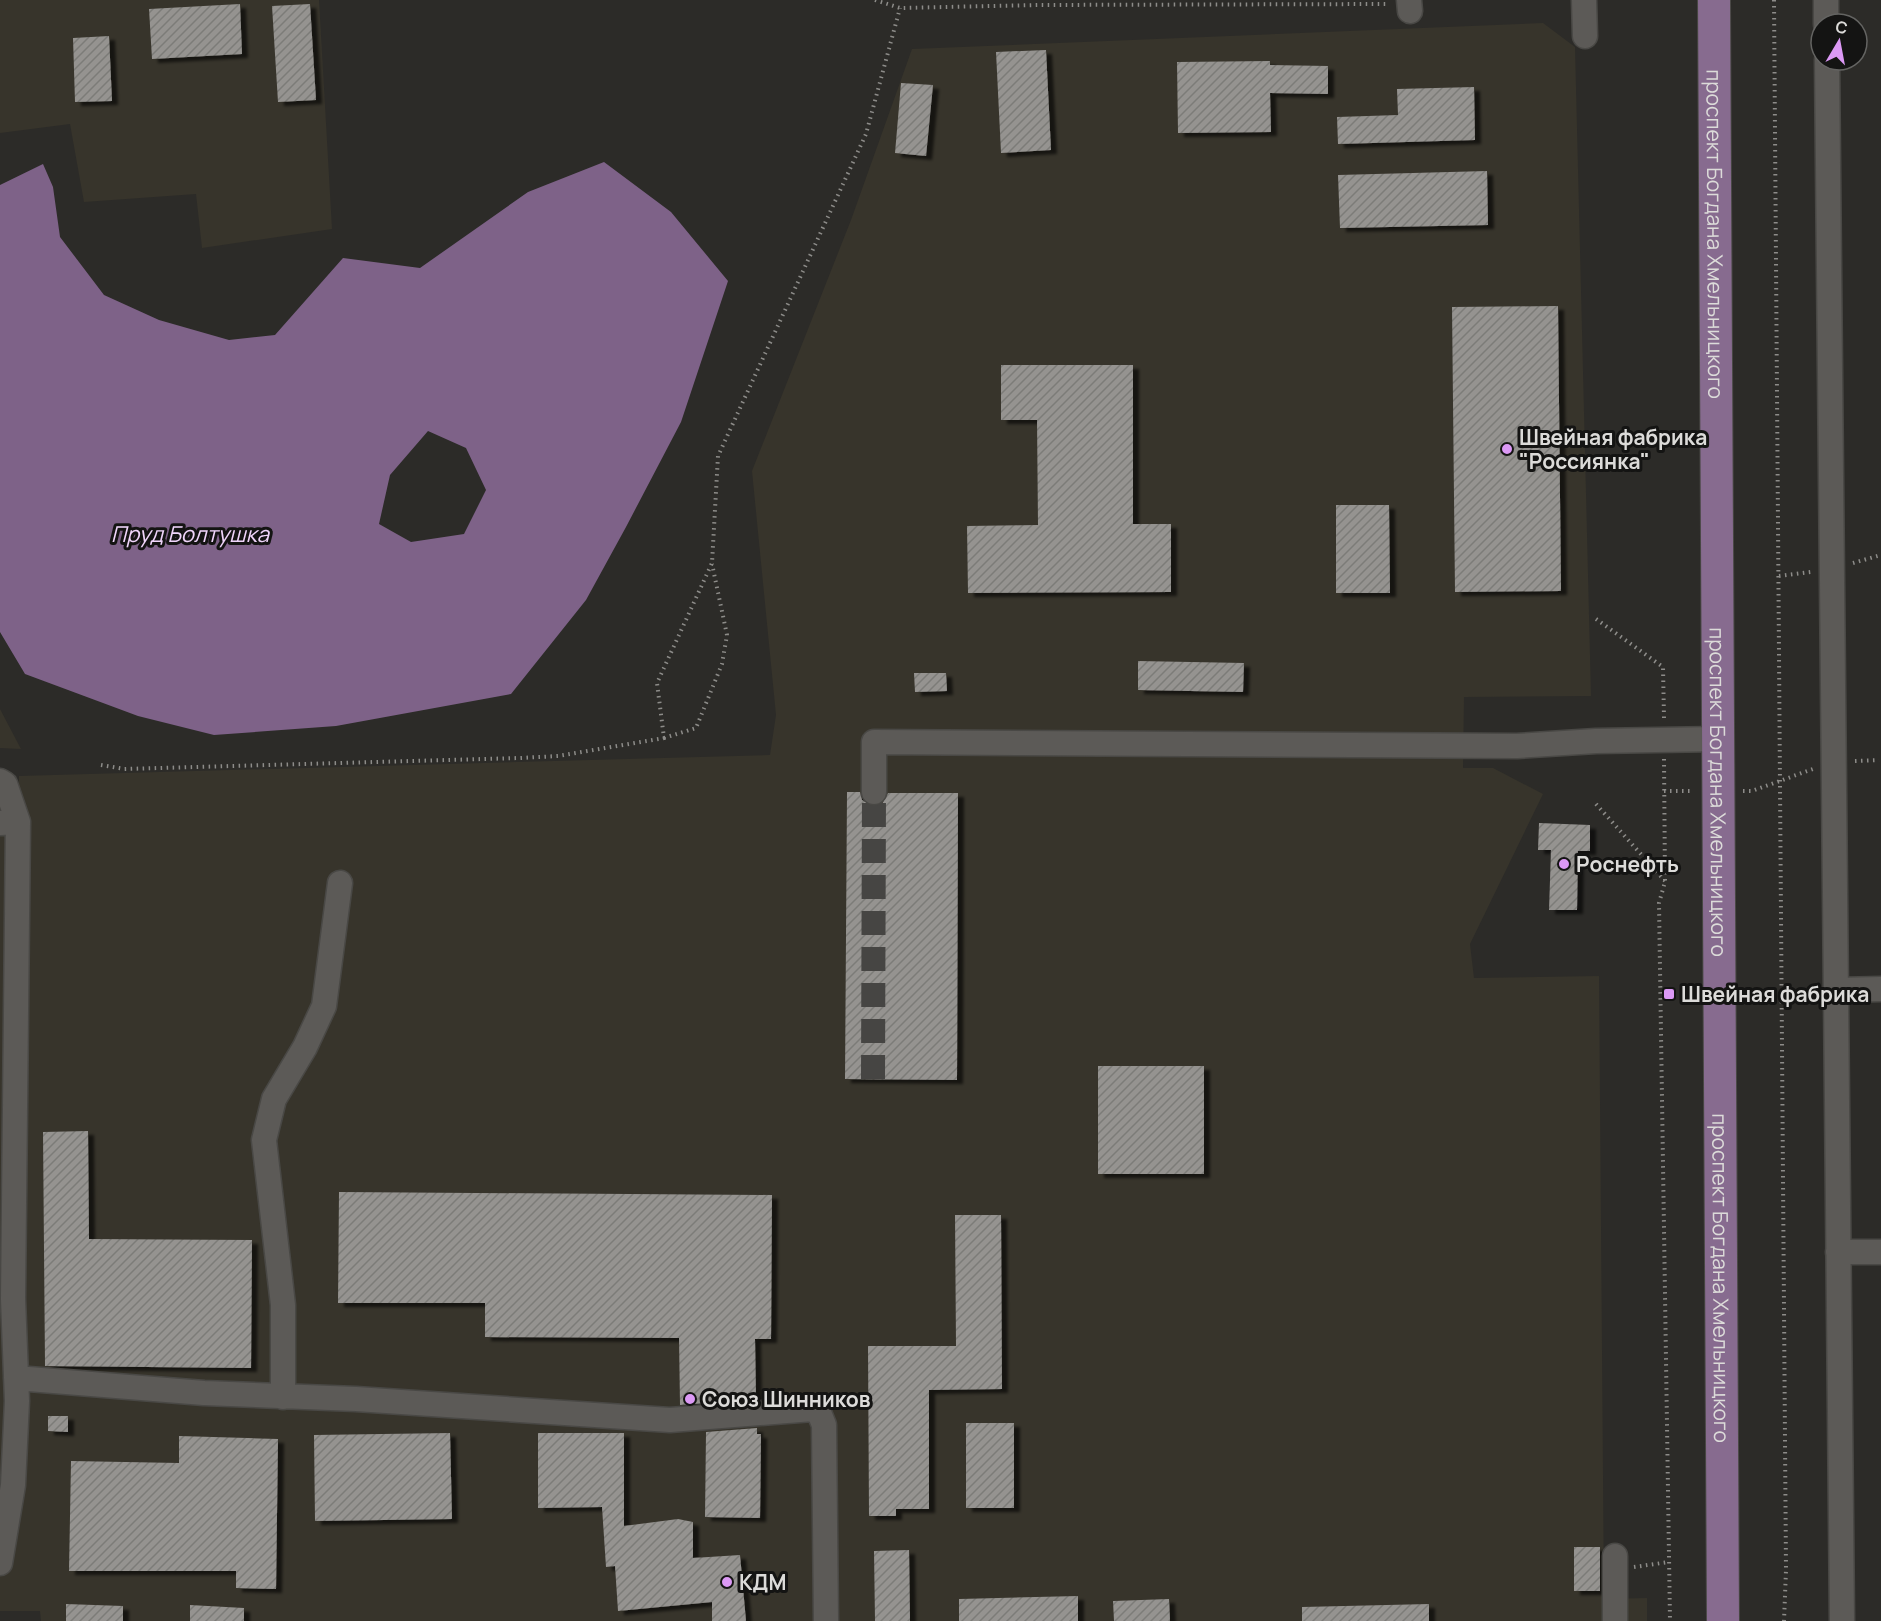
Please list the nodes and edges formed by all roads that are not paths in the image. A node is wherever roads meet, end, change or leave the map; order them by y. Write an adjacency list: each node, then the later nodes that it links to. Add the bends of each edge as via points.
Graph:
1 (1584, 0): 3 (street)
2 (1714, 0): 5 (main road, проспект Богдана Хмельницкого)
3 (1585, 36)
4 (1827, 72): 11 (street)
5 (1718, 739): 7 (street, via 1517,746 874,742); 21 (main road, проспект Богдана Хмельницкого)
6 (0, 781): 8 (street, via 5,784)
7 (874, 792)
8 (9, 823): 14 (street)
9 (340, 883): 16 (street, via 324,1006 274,1099 264,1140 283,1305)
10 (1881, 989): 11 (street)
11 (1836, 990): 12 (street)
12 (1838, 1252): 13 (street); 22 (street)
13 (1881, 1252)
14 (6, 1299): 15 (street)
15 (10, 1372): 16 (street); 17 (street, via 13,1485)
16 (283, 1397): 19 (street, via 670,1420 813,1409 824,1425)
17 (0, 1563)
18 (1615, 1563): 20 (street)
19 (826, 1621)
20 (1615, 1621)
21 (1724, 1621)
22 (1842, 1621)

